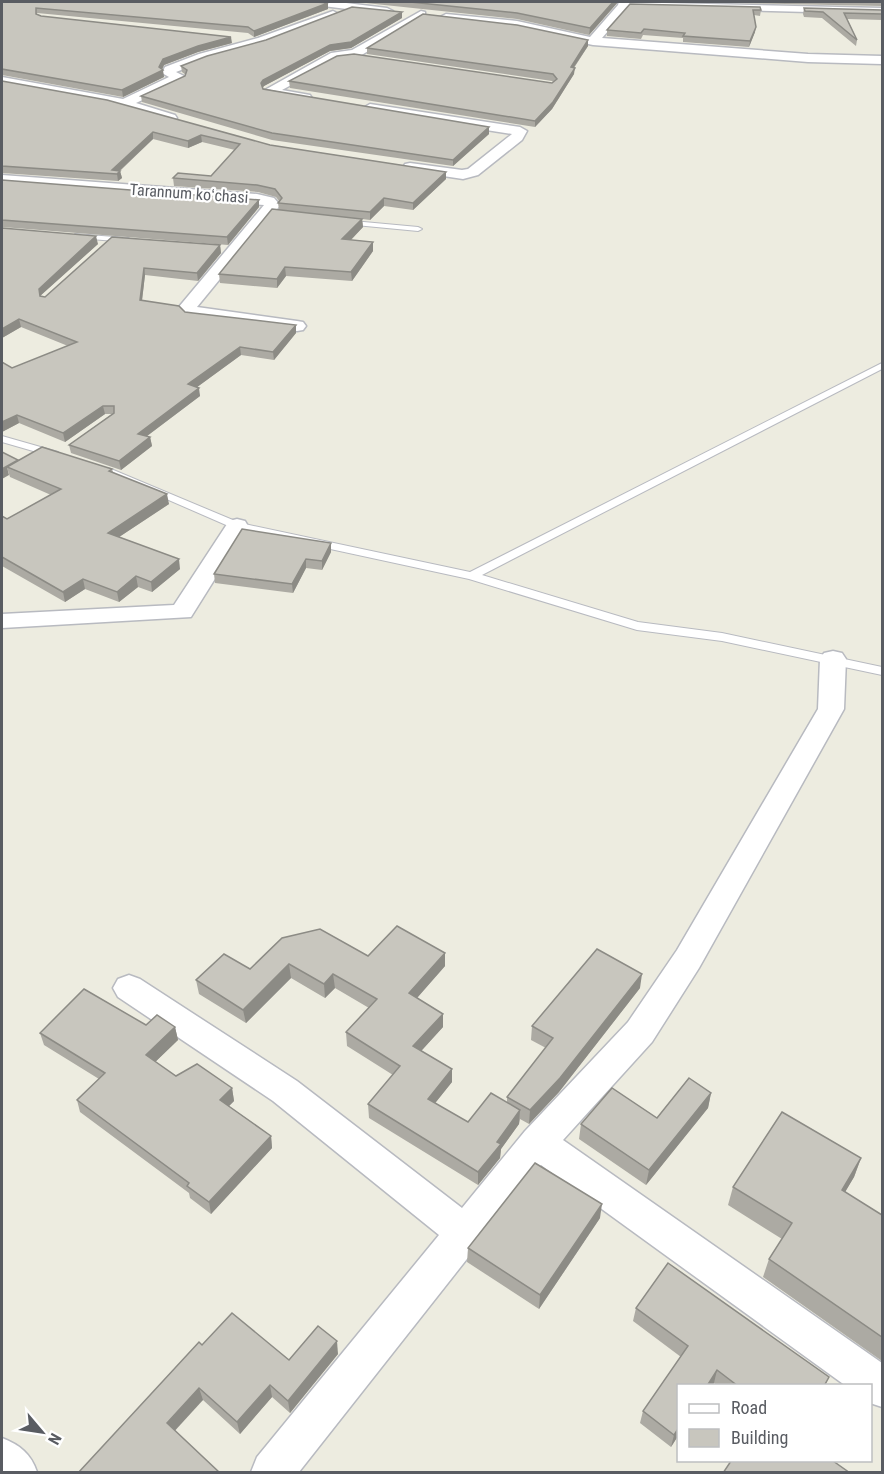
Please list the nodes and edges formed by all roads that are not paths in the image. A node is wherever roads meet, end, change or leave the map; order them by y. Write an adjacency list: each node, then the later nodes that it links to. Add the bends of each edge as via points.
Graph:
1 (315, 2): 3 (street)
2 (624, 2): 4 (street); 8 (street)
3 (350, 7): 5 (street); 7 (street)
4 (882, 11)
5 (421, 14): 8 (street, via 517,25); 11 (street, via 354,57 335,56 270,92)
6 (228, 37): 7 (street)
7 (262, 41): 12 (street, via 169,70 168,73 180,78)
8 (593, 41): 9 (street)
9 (882, 60)
10 (2, 81): 12 (street)
11 (315, 100)
12 (124, 104): 14 (street)
13 (361, 106): 15 (street, via 520,131 473,172 463,175)
14 (186, 122)
15 (395, 165)
16 (2, 180): 23 (street, Tarannum koʻchasi, via 271,203 271,214 232,249 186,308 195,314)
17 (336, 221): 18 (lane)
18 (418, 229)
19 (65, 235): 20 (lane)
20 (111, 239): 21 (lane); 22 (lane)
21 (134, 241)
22 (103, 247)
23 (297, 326)
24 (882, 366): 29 (lane)
25 (2, 439): 26 (lane)
26 (64, 454)
27 (99, 468): 28 (lane)
28 (237, 525): 29 (lane); 30 (street, via 182,612)
29 (472, 576): 31 (lane, via 637,626 722,637)
30 (2, 621)
31 (833, 659): 32 (lane); 34 (street, via 831,709 688,959 640,1032)
32 (882, 671)
33 (129, 988): 35 (street, via 285,1090)
34 (538, 1142): 35 (street); 36 (street)
35 (465, 1233): 39 (street)
36 (882, 1387)
37 (2, 1459): 38 (street)
38 (16, 1473)
39 (272, 1473)

